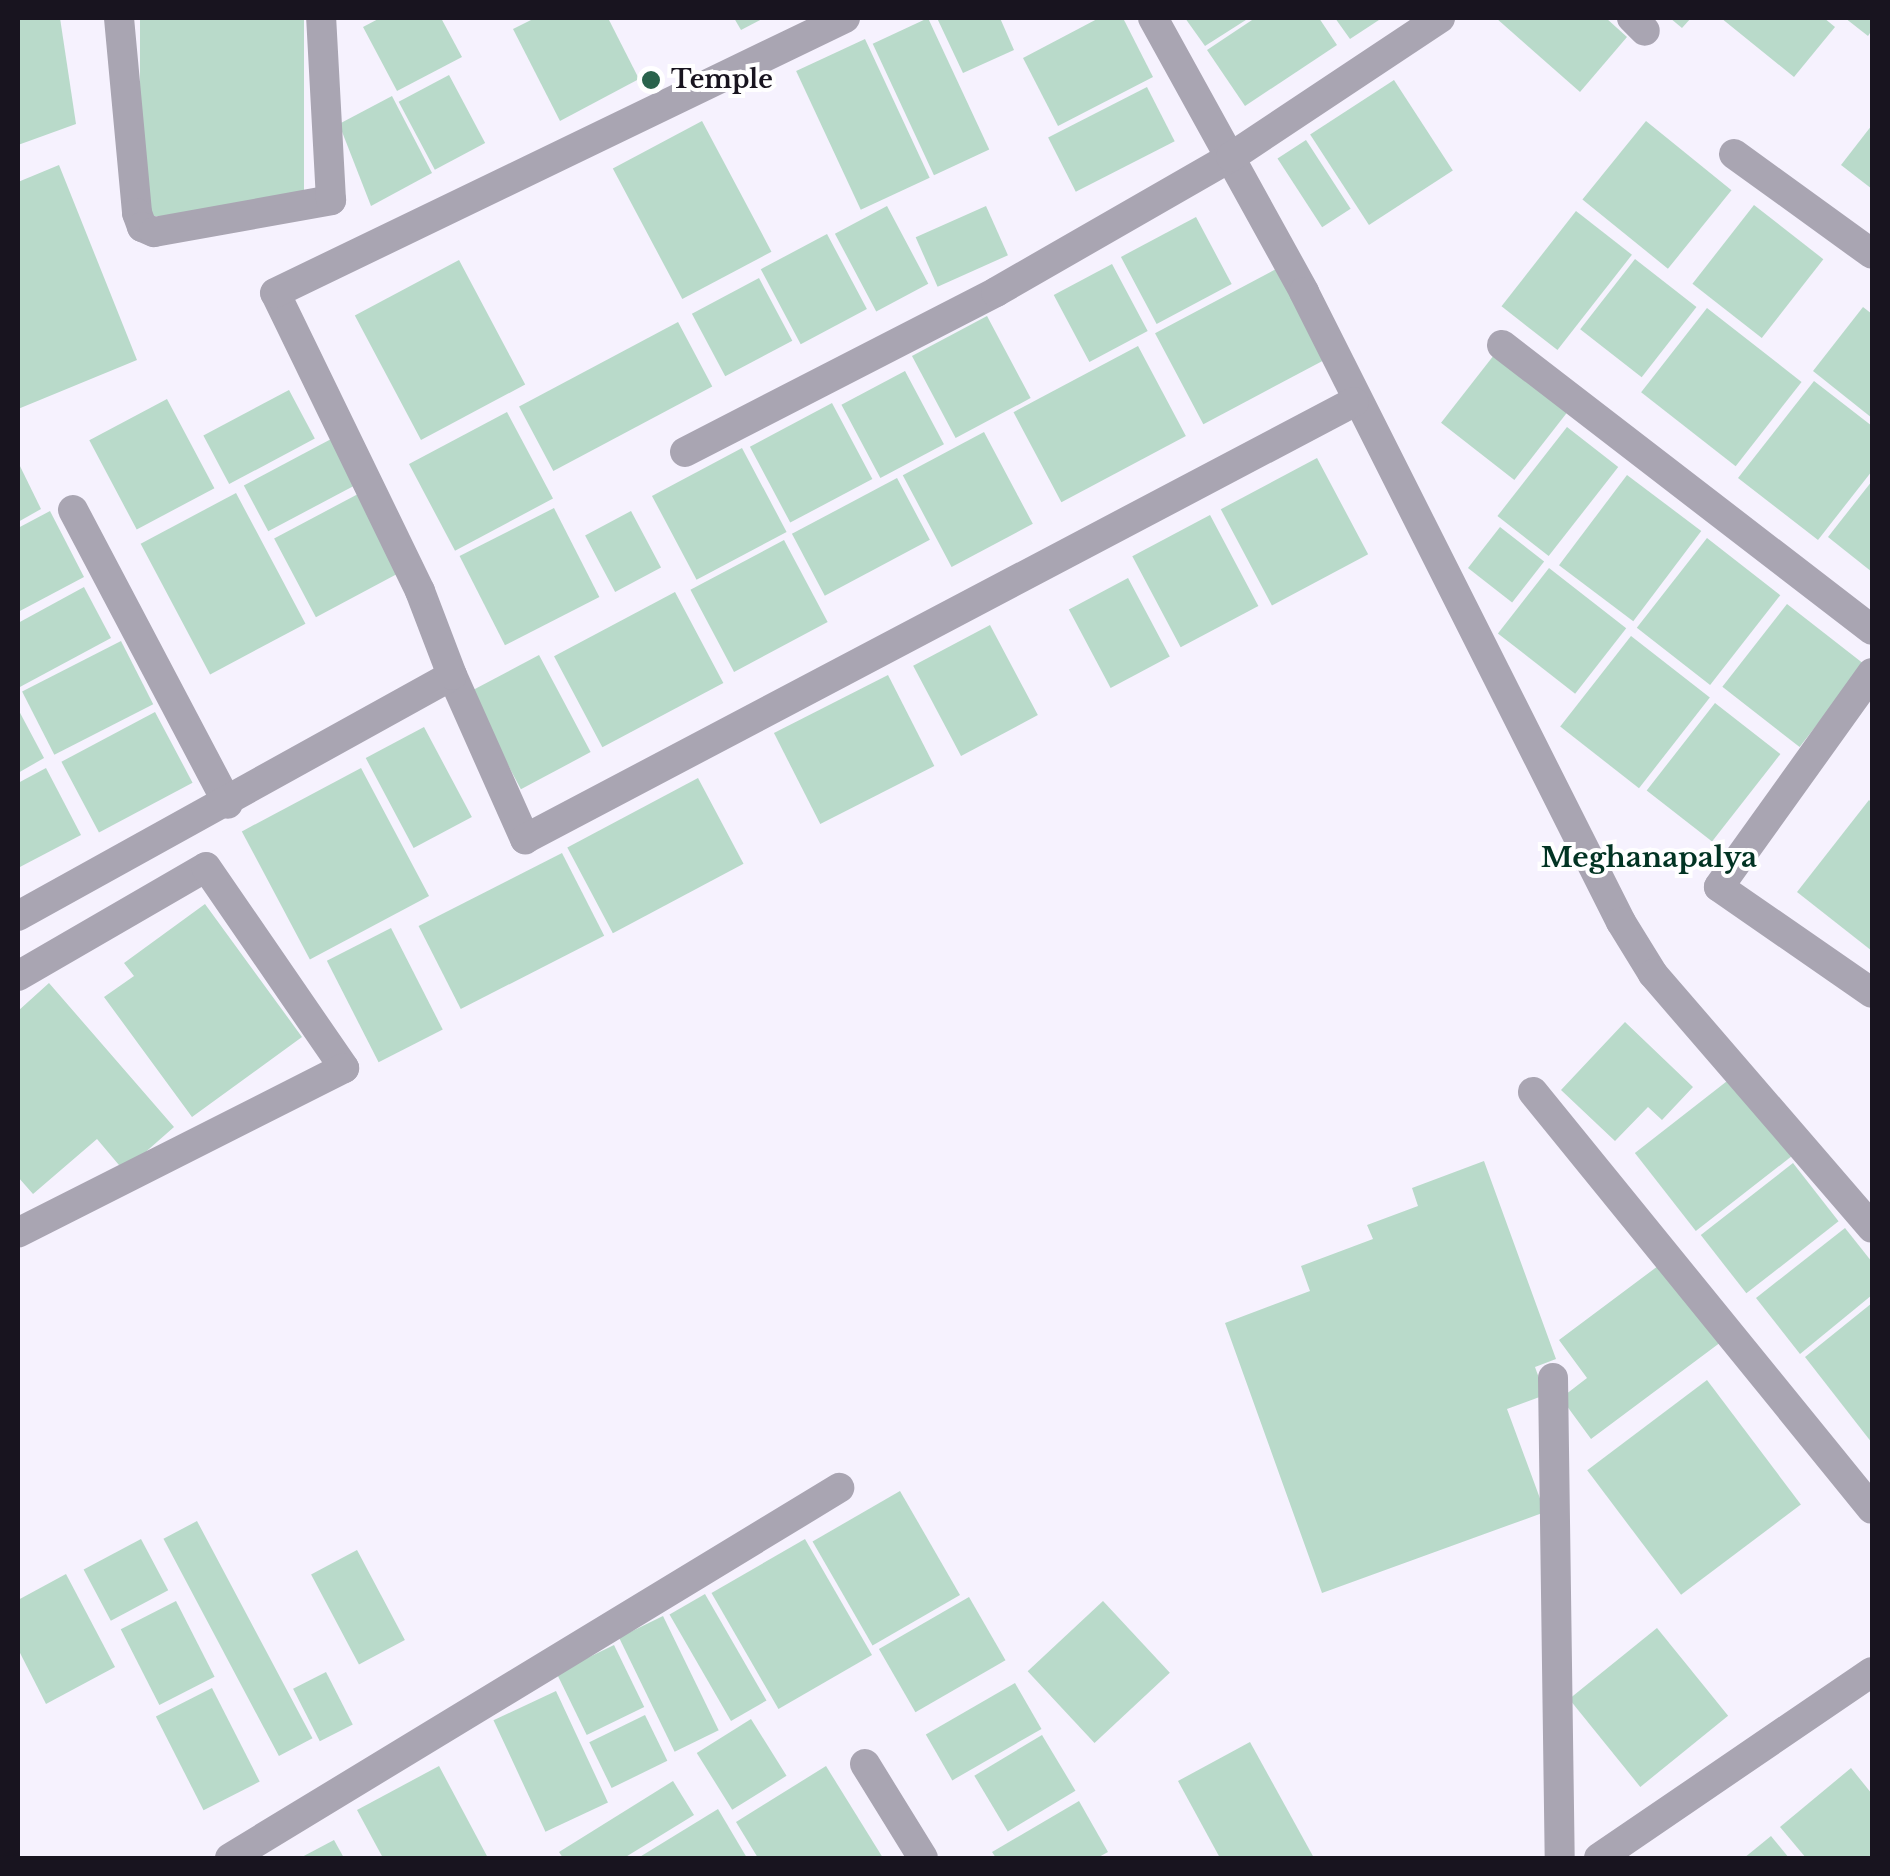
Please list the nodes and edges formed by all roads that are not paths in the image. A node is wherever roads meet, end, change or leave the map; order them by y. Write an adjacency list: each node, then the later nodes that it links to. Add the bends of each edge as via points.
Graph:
1 (119, 18): 2 (street, via 137,213 142,227 154,232 330,200)
2 (320, 18)
3 (846, 18): 15 (street, via 275,294 420,592)
4 (1152, 18): 7 (street)
5 (1440, 18): 7 (street)
6 (1734, 154): 8 (street)
7 (1230, 157): 10 (street, via 1304,292); 11 (street, via 937,325)
8 (1872, 254)
9 (1502, 345): 13 (street)
10 (1354, 402): 15 (street, via 524,839); 21 (street, via 1653,974)
11 (685, 452)
12 (73, 510): 16 (street)
13 (1872, 630)
14 (1872, 673): 19 (street, via 1719,887)
15 (452, 675): 16 (street)
16 (228, 804): 17 (street)
17 (18, 916)
18 (18, 976): 22 (street, via 206,867 344,1068)
19 (1872, 993)
20 (1533, 1092): 25 (street)
21 (1872, 1228)
22 (18, 1232)
23 (1553, 1378): 30 (street)
24 (838, 1488): 28 (street)
25 (1872, 1510)
26 (1872, 1672): 31 (street)
27 (866, 1764): 29 (street)
28 (230, 1858)
29 (922, 1858)
30 (1560, 1858)
31 (1599, 1858)

